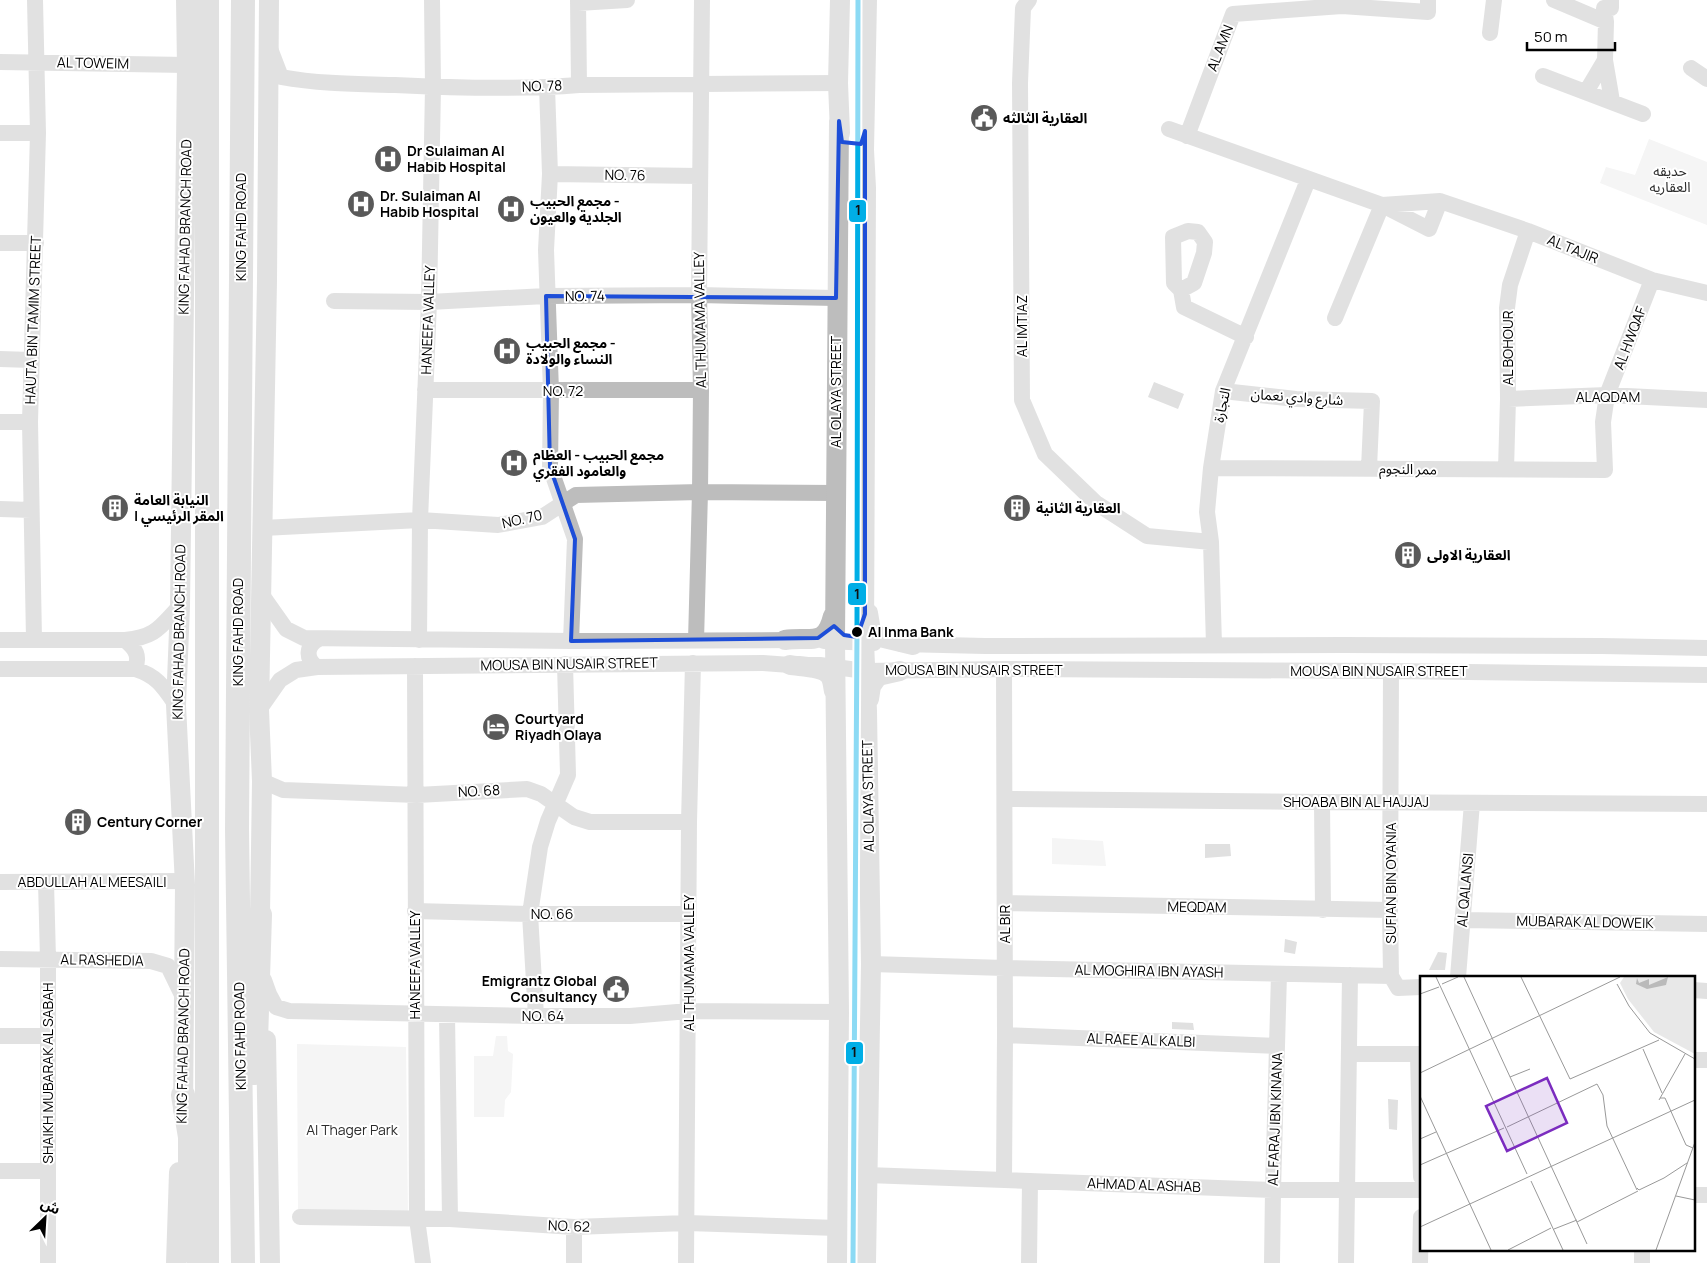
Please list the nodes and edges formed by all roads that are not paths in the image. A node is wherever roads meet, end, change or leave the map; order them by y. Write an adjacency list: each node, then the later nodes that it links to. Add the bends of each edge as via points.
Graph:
1 (35, 0): 22 (street, HAUTA BIN TAMIM STREET)
2 (186, 0): 23 (main road, KING FAHAD BRANCH ROAD)
3 (207, 0): 188 (highway)
4 (243, 0): 184 (highway, KING FAHD ROAD, via 237,829)
5 (269, 0): 19 (main road)
6 (432, 0): 30 (street, HANEEFA VALLEY)
7 (627, 0): 15 (street)
8 (702, 0): 27 (street, AL THUMAMA VALLEY)
9 (840, 0): 28 (main road, AL OLAYA STREET)
10 (867, 0): 39 (main road, AL OLAYA STREET)
11 (1028, 0): 81 (street, AL IMTIAZ, via 1023,8 1020,84 1022,400 1045,454 1096,503 1147,536)
12 (1428, 0): 16 (street, AL AMN, via 1428,12)
13 (1494, 0): 18 (street)
14 (1554, 0): 17 (street)
15 (578, 1): 29 (street)
16 (1342, 3): 40 (street, AL AMN, via 1233,14)
17 (1604, 12): 20 (street)
18 (1490, 33)
19 (268, 44): 30 (street, NO. 78, via 281,77 305,82); 80 (main road)
20 (1605, 60): 32 (street); 33 (street)
21 (0, 62): 22 (street, AL TOWEIM)
22 (35, 62): 23 (street, AL TOWEIM); 38 (street, HAUTA BIN TAMIM STREET)
23 (187, 65): 85 (main road, KING FAHAD BRANCH ROAD)
24 (1699, 68): 26 (street)
25 (1543, 76): 32 (street)
26 (1707, 79)
27 (700, 83): 28 (street, NO. 78); 29 (street, NO. 78); 42 (street, AL THUMAMA VALLEY)
28 (838, 83): 35 (main road, AL OLAYA STREET)
29 (579, 85): 31 (street, NO. 78)
30 (433, 87): 31 (street, NO. 78); 56 (street, HANEEFA VALLEY)
31 (547, 87): 41 (street)
32 (1586, 92): 33 (street)
33 (1612, 101): 34 (street)
34 (1644, 114)
35 (839, 121): 39 (main road, AL OLAYA STREET, via 844,142 858,144); 54 (main road, AL OLAYA STREET)
36 (1169, 129): 40 (street, AL TAJIR)
37 (0, 133): 38 (street)
38 (38, 133): 48 (street, HAUTA BIN TAMIM STREET)
39 (864, 136): 82 (main road, AL OLAYA STREET)
40 (1187, 136): 43 (street, AL TAJIR)
41 (550, 174): 42 (street, NO. 76); 53 (street)
42 (700, 176): 52 (street, AL THUMAMA VALLEY)
43 (1308, 180): 45 (street, AL TAJIR); 58 (street, التجارة)
44 (1440, 201): 45 (street, AL TAJIR); 45 (street, AL TAJIR, via 1429,229); 46 (street, AL TAJIR)
45 (1382, 205): 57 (street)
46 (1528, 231): 49 (street, AL TAJIR); 66 (street, AL BOHOUR, via 1510,286)
47 (0, 242): 48 (street)
48 (36, 243): 60 (street, HAUTA BIN TAMIM STREET)
49 (1652, 280): 51 (street, AL TAJIR); 65 (street, AL HWQAF)
50 (1181, 290): 58 (street, via 1184,307)
51 (1707, 293)
52 (699, 295): 53 (street, NO. 74); 54 (street, NO. 74); 62 (street, AL THUMAMA VALLEY)
53 (546, 296): 56 (street, NO. 74); 63 (street)
54 (836, 298): 75 (main road, AL OLAYA STREET)
55 (334, 301): 56 (street, NO. 74)
56 (429, 302): 61 (street, HANEEFA VALLEY)
57 (1335, 318)
58 (1246, 337): 64 (street, التجارة)
59 (0, 359): 60 (street)
60 (31, 360): 69 (street, HAUTA BIN TAMIM STREET)
61 (425, 390): 63 (street, NO. 72); 79 (street, HANEEFA VALLEY)
62 (701, 390): 63 (street, NO. 72); 74 (street, AL THUMAMA VALLEY)
63 (551, 391): 76 (street, via 550,467)
64 (1223, 391): 70 (street, التجارة); 71 (street, شارع وادي نعمان, via 1296,399 1372,401)
65 (1607, 395): 66 (street, ALAQDAM); 67 (street, ALAQDAM); 73 (street, AL HWQAF, via 1603,422)
66 (1508, 399): 72 (street, AL BOHOUR)
67 (1707, 400)
68 (0, 422): 69 (street)
69 (30, 422): 78 (street, HAUTA BIN TAMIM STREET)
70 (1211, 468): 71 (street, ممر النجوم); 81 (street, التجارة, via 1207,512)
71 (1370, 468): 72 (street, ممر النجوم)
72 (1506, 470): 73 (street, ممر النجوم)
73 (1605, 470)
74 (700, 492): 75 (street, NO. 70); 76 (street, NO. 70, via 576,495); 94 (street, AL THUMAMA VALLEY)
75 (837, 493): 84 (main road, AL OLAYA STREET)
76 (562, 504): 79 (street, NO. 70, via 542,517 498,525); 93 (street, via 576,538)
77 (0, 509): 78 (street)
78 (32, 510): 87 (street, HAUTA BIN TAMIM STREET)
79 (420, 520): 80 (street, NO. 70); 91 (street, HANEEFA VALLEY)
80 (263, 528): 83 (main road)
81 (1211, 542): 99 (street, التجارة)
82 (864, 591): 86 (main road, AL OLAYA STREET); 98 (main road, via 871,631 880,637)
83 (262, 595): 88 (street, MOUSA BIN NUSAIR STREET, via 286,630 304,638); 116 (main road)
84 (836, 602): 86 (main road, via 840,630 848,637 861,634); 92 (main road, via 830,630 824,636); 95 (main road, AL OLAYA STREET)
85 (180, 606): 90 (street, via 157,631 142,638); 115 (main road, KING FAHAD BRANCH ROAD)
86 (864, 614): 96 (main road, AL OLAYA STREET)
87 (34, 639): 89 (street); 90 (street)
88 (319, 639): 91 (street, MOUSA BIN NUSAIR STREET); 105 (street, via 308,652 310,661)
89 (0, 640)
90 (125, 640): 108 (street, via 137,653)
91 (419, 640): 93 (street, MOUSA BIN NUSAIR STREET)
92 (785, 640): 94 (street, MOUSA BIN NUSAIR STREET); 95 (street, MOUSA BIN NUSAIR STREET)
93 (572, 641): 94 (street, MOUSA BIN NUSAIR STREET)
94 (696, 641)
95 (835, 641): 96 (street, MOUSA BIN NUSAIR STREET); 107 (main road, AL OLAYA STREET)
96 (864, 642): 97 (street, MOUSA BIN NUSAIR STREET); 110 (main road, AL OLAYA STREET)
97 (889, 644): 98 (street, MOUSA BIN NUSAIR STREET); 111 (street, via 875,648 871,663 874,669)
98 (912, 645): 99 (street, MOUSA BIN NUSAIR STREET)
99 (1214, 645): 100 (street, MOUSA BIN NUSAIR STREET)
100 (1707, 648)
101 (693, 663): 102 (street, MOUSA BIN NUSAIR STREET); 103 (street, MOUSA BIN NUSAIR STREET); 126 (street, AL THUMAMA VALLEY)
102 (565, 664): 104 (street, MOUSA BIN NUSAIR STREET); 124 (street, via 568,775)
103 (790, 665): 107 (street, MOUSA BIN NUSAIR STREET); 114 (main road, via 825,672 831,677)
104 (415, 666): 105 (street, MOUSA BIN NUSAIR STREET); 119 (street, HANEEFA VALLEY)
105 (317, 667): 116 (street, MOUSA BIN NUSAIR STREET, via 296,670 280,680)
106 (0, 668): 108 (street)
107 (835, 668): 110 (street, MOUSA BIN NUSAIR STREET); 114 (main road, AL OLAYA STREET)
108 (135, 669): 115 (street, via 159,681)
109 (1004, 669): 111 (street, MOUSA BIN NUSAIR STREET); 112 (street, MOUSA BIN NUSAIR STREET); 120 (street, AL BIR)
110 (865, 671): 111 (street, MOUSA BIN NUSAIR STREET); 117 (main road, AL OLAYA STREET)
111 (896, 671): 117 (main road, via 874,680)
112 (1391, 671): 113 (street, MOUSA BIN NUSAIR STREET); 122 (street, SUFIAN BIN OYANIA)
113 (1707, 674)
114 (836, 703): 153 (main road, AL OLAYA STREET)
115 (176, 705): 127 (main road, KING FAHAD BRANCH ROAD)
116 (259, 710): 118 (main road)
117 (868, 711): 141 (main road, AL OLAYA STREET)
118 (262, 781): 119 (street, NO. 68, via 283,790); 136 (main road)
119 (416, 795): 124 (street, NO. 68, via 527,789); 133 (street, HANEEFA VALLEY)
120 (1005, 799): 121 (street, SHOABA BIN AL HAJJAJ); 130 (street, AL BIR)
121 (1322, 802): 122 (street, SHOABA BIN AL HAJJAJ); 131 (street)
122 (1391, 802): 123 (street, SHOABA BIN AL HAJJAJ); 132 (street, SUFIAN BIN OYANIA)
123 (1472, 803): 125 (street, SHOABA BIN AL HAJJAJ); 137 (street, AL QALANSI)
124 (555, 804): 126 (street, NO. 68, via 574,817 590,822); 134 (street, via 540,848)
125 (1707, 804)
126 (689, 822): 135 (street, AL THUMAMA VALLEY)
127 (185, 881): 129 (street, ABDULLAH AL MEESAILI); 151 (main road, KING FAHAD BRANCH ROAD)
128 (0, 882): 129 (street, ABDULLAH AL MEESAILI)
129 (46, 882): 140 (street, SHAIKH MUBARAK AL SABAH)
130 (1005, 903): 131 (street, MEQDAM); 142 (street, AL BIR)
131 (1324, 910): 132 (street, MEQDAM)
132 (1390, 910): 145 (street, SUFIAN BIN OYANIA)
133 (415, 911): 134 (street, NO. 66); 154 (street, HANEEFA VALLEY)
134 (530, 914): 135 (street, NO. 66); 156 (street)
135 (688, 914): 152 (street, AL THUMAMA VALLEY)
136 (260, 915): 147 (main road); 184 (highway, via 251,1208)
137 (1462, 920): 138 (street, MUBARAK AL DOWEIK); 146 (street, AL QALANSI)
138 (1707, 924)
139 (0, 958): 140 (street, AL RASHEDIA)
140 (48, 959): 151 (street, AL RASHEDIA, via 151,961 168,966); 159 (street, SHAIKH MUBARAK AL SABAH)
141 (871, 964): 142 (street, AL MOGHIRA IBN AYASH); 168 (main road, AL OLAYA STREET)
142 (1004, 968): 143 (street, AL MOGHIRA IBN AYASH); 157 (street, AL BIR)
143 (1279, 974): 144 (street, AL MOGHIRA IBN AYASH); 160 (street, AL FARAJ IBN KINANA)
144 (1350, 975): 145 (street, AL MOGHIRA IBN AYASH); 161 (street)
145 (1391, 976): 148 (street, via 1398,988)
146 (1458, 976)
147 (264, 980): 154 (street, NO. 64, via 276,1007 290,1011); 189 (main road)
148 (1420, 988)
149 (1694, 990): 150 (street)
150 (1707, 990)
151 (183, 997): 165 (main road, KING FAHAD BRANCH ROAD)
152 (689, 1011): 153 (street, NO. 64); 156 (street, NO. 64, via 630,1016); 179 (street, AL THUMAMA VALLEY)
153 (839, 1012): 181 (main road, AL OLAYA STREET)
154 (415, 1014): 155 (street, NO. 64); 178 (street, HANEEFA VALLEY)
155 (447, 1015): 156 (street, NO. 64); 177 (street)
156 (536, 1016)
157 (1005, 1035): 160 (street, AL RAEE AL KALBI); 169 (street, AL BIR)
158 (0, 1036): 159 (street)
159 (47, 1036): 167 (street, SHAIKH MUBARAK AL SABAH)
160 (1277, 1046): 172 (street, AL FARAJ IBN KINANA)
161 (1349, 1054): 162 (street); 171 (street)
162 (1420, 1054)
163 (1694, 1060): 164 (street)
164 (1707, 1060)
165 (183, 1095): 186 (main road, KING FAHAD BRANCH ROAD); 187 (highway, via 190,1137)
166 (0, 1171): 167 (street)
167 (48, 1171): 185 (street, SHAIKH MUBARAK AL SABAH)
168 (867, 1175): 169 (street, AHMAD AL ASHAB); 194 (main road, AL OLAYA STREET)
169 (1004, 1180): 170 (street, AHMAD AL ASHAB)
170 (1030, 1181): 172 (street, AHMAD AL ASHAB); 195 (street)
171 (1346, 1189): 172 (street, AHMAD AL ASHAB); 173 (street, AHMAD AL ASHAB); 197 (street)
172 (1273, 1190): 196 (street, AL FARAJ IBN KINANA)
173 (1420, 1190)
174 (1694, 1195): 175 (street)
175 (1707, 1195)
176 (300, 1217): 178 (street, NO. 62)
177 (450, 1218): 178 (street, NO. 62); 180 (street, NO. 62)
178 (417, 1219): 190 (street, HANEEFA VALLEY)
179 (686, 1223): 180 (street, NO. 62); 181 (street, NO. 62); 192 (street, AL THUMAMA VALLEY)
180 (574, 1227): 191 (street)
181 (837, 1228): 193 (main road, AL OLAYA STREET)
182 (1420, 1250): 198 (street)
183 (1642, 1250): 199 (street)
184 (242, 1262)
185 (48, 1263)
186 (176, 1263)
187 (193, 1263)
188 (207, 1263)
189 (270, 1263)
190 (422, 1263)
191 (574, 1263)
192 (686, 1263)
193 (837, 1263)
194 (866, 1263)
195 (1029, 1263)
196 (1272, 1263)
197 (1346, 1263)
198 (1420, 1263)
199 (1642, 1263)

